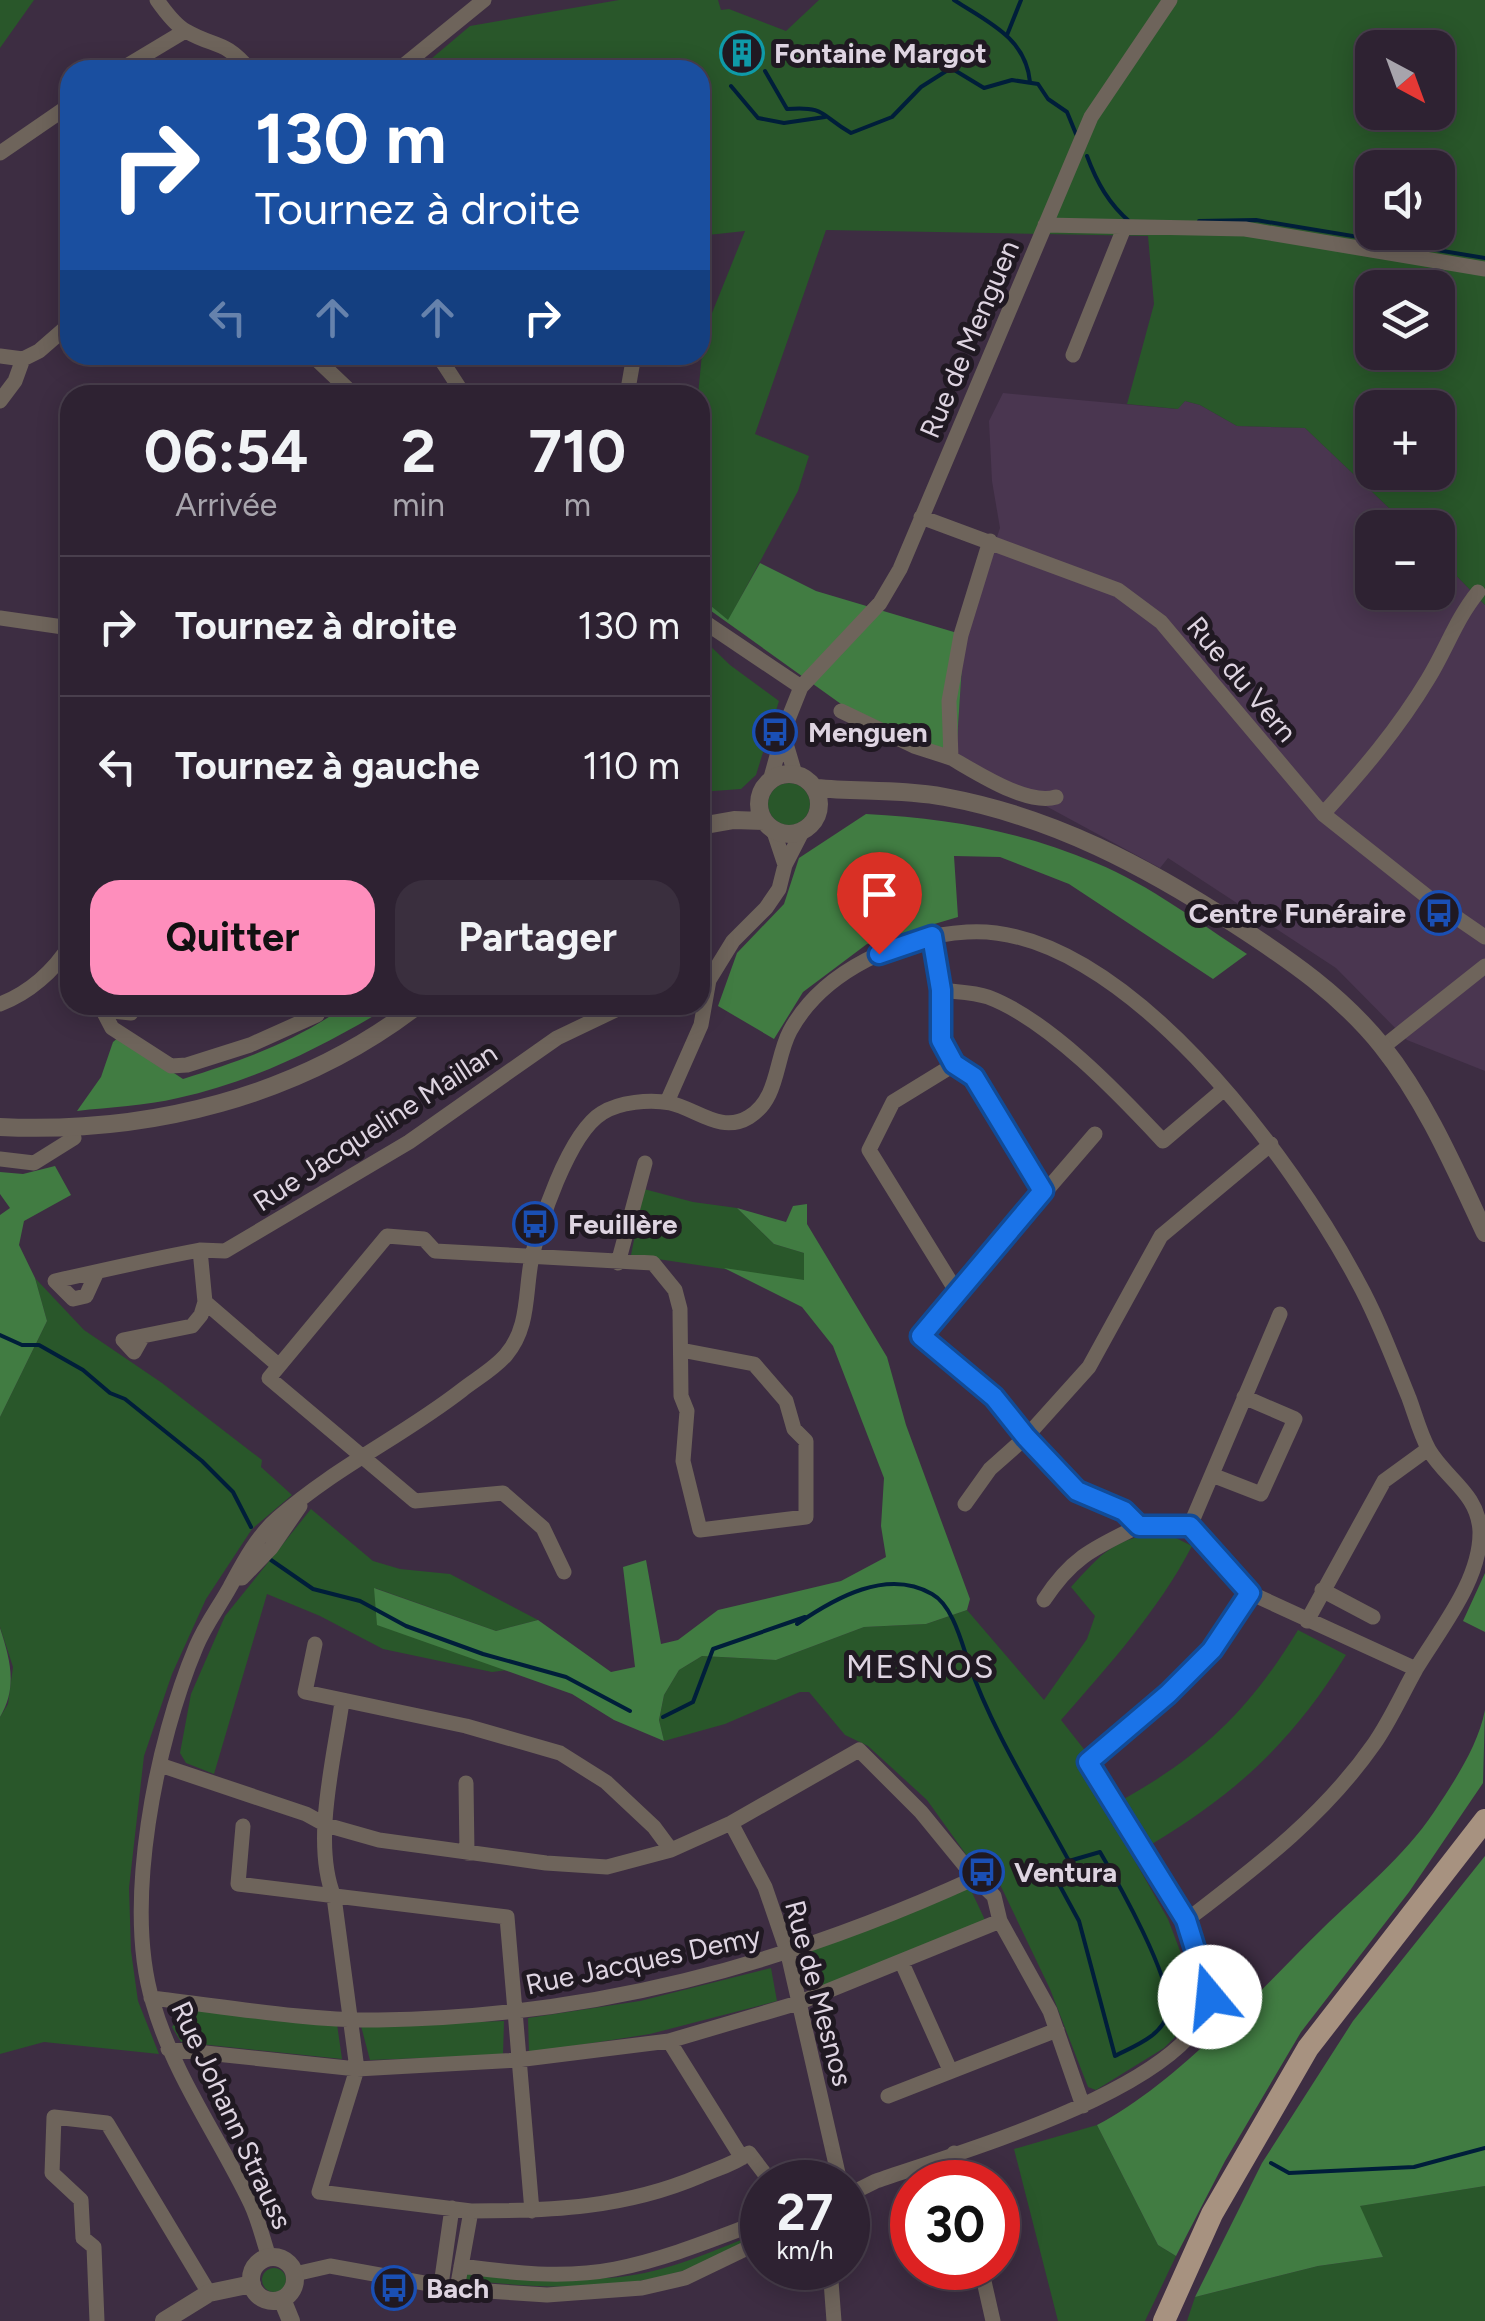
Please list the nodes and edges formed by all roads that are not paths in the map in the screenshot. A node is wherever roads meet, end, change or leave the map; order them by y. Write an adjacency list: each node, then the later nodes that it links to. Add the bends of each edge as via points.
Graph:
1 (157, 0): 4 (street)
2 (1170, 0): 10 (street, Rue de Menguen, via 1091,118)
3 (477, 2): 7 (street)
4 (185, 30): 5 (street); 6 (street)
5 (136, 60)
6 (242, 60)
7 (410, 60)
8 (60, 112): 9 (street)
9 (0, 153)
10 (1045, 226): 11 (street); 20 (street, Rue de Menguen)
11 (1124, 228): 12 (street, via 1245,228); 14 (street)
12 (1485, 269)
13 (60, 333): 16 (street)
14 (1073, 354)
15 (0, 356): 16 (street)
16 (23, 359): 19 (street)
17 (322, 365): 18 (street)
18 (344, 385)
19 (0, 401)
20 (921, 518): 21 (street, Rue du Vern); 26 (street, Rue de Menguen, via 880,604)
21 (990, 541): 29 (street, via 958,651); 37 (street, Rue du Vern, via 1118,590 1146,608)
22 (1478, 592): 37 (street, via 1394,731)
23 (0, 618): 25 (street)
24 (710, 626): 26 (street)
25 (60, 627)
26 (800, 687): 28 (street)
27 (841, 711): 29 (street)
28 (784, 737): 30 (street); 31 (street)
29 (951, 758): 34 (street, via 1004,788 1045,800)
30 (795, 774): 31 (street); 32 (street)
31 (770, 781): 35 (street)
32 (816, 788): 33 (street); 36 (street)
33 (852, 791): 36 (street); 55 (street, via 943,796 1103,847 1296,964)
34 (1056, 796)
35 (758, 798): 38 (street); 40 (street)
36 (818, 813): 41 (street)
37 (1324, 814): 44 (street, Rue du Vern)
38 (710, 820)
39 (710, 824): 40 (street)
40 (769, 825): 41 (street, via 788,834); 42 (street)
41 (803, 830): 42 (street)
42 (786, 865): 47 (street, via 779,890)
43 (932, 936): 48 (street); 57 (street, via 977,931 1029,941 1076,960 1149,1013); 58 (street, via 879,954 818,997 790,1031 770,1094 755,1114 721,1124)
44 (1485, 936)
45 (60, 962): 49 (street)
46 (1485, 966): 55 (street)
47 (710, 972)
48 (941, 990): 56 (street, via 941,1040); 57 (street, via 986,996 1022,1015 1104,1079 1163,1141)
49 (0, 1004)
50 (105, 1015): 51 (street, via 112,1028 171,1066 250,1045)
51 (317, 1015)
52 (403, 1015): 60 (street, via 285,1082 175,1115)
53 (605, 1015): 67 (street, Rue Jacqueline Maillan, via 557,1038 408,1142 224,1251)
54 (702, 1015): 58 (street)
55 (1383, 1047): 66 (street, via 1422,1105)
56 (954, 1064): 65 (street, via 974,1077); 71 (street, via 892,1102 869,1150)
57 (1223, 1090): 62 (street)
58 (667, 1102): 68 (street, Rue Johann Strauss, via 604,1110 582,1131)
59 (0, 1127): 60 (street)
60 (77, 1133): 63 (street, via 34,1163)
61 (1094, 1134): 65 (street)
62 (1271, 1144): 78 (street, via 1160,1236 1089,1367); 79 (street, via 1362,1289)
63 (0, 1159)
64 (645, 1163): 69 (street)
65 (1043, 1191): 71 (street)
66 (1485, 1233)
67 (200, 1250): 70 (street, Rue Jacqueline Maillan); 72 (street)
68 (532, 1258): 69 (street); 76 (street, via 434,1251 424,1238 387,1236); 80 (street, Rue Johann Strauss, via 524,1323 503,1358)
69 (618, 1263): 75 (street, via 652,1263 675,1290)
70 (97, 1272)
71 (958, 1294): 78 (street, via 921,1336 994,1397)
72 (205, 1302): 74 (street, via 192,1326); 76 (street)
73 (1280, 1314): 77 (street)
74 (143, 1336)
75 (681, 1350): 75 (street, via 683,1461 700,1530 806,1517 806,1441 794,1429 786,1401 754,1364)
76 (274, 1372): 80 (street)
77 (1244, 1397): 81 (street); 81 (street, via 1295,1418 1261,1494)
78 (1026, 1437): 82 (street, via 990,1469); 83 (street, via 1077,1491 1124,1511)
79 (1428, 1448): 86 (street, via 1384,1481); 92 (street, via 1468,1494 1480,1532 1465,1586)
80 (365, 1457): 85 (street, via 415,1501 502,1493 544,1528); 94 (street, Rue Johann Strauss, via 308,1495 270,1548 228,1590 197,1644)
81 (1212, 1475): 84 (street)
82 (966, 1504)
83 (1139, 1526): 84 (street); 88 (street, via 1090,1550 1062,1573)
84 (1190, 1526): 87 (street)
85 (564, 1572)
86 (1322, 1590): 89 (street); 90 (street)
87 (1250, 1593): 90 (street); 104 (street, via 1212,1650 1088,1762)
88 (1044, 1600)
89 (1373, 1617)
90 (1307, 1621): 92 (street)
91 (315, 1644): 93 (street, via 305,1692)
92 (1416, 1669): 104 (street, via 1375,1743 1327,1803 1281,1848)
93 (342, 1702): 98 (street); 100 (street, via 560,1753 606,1782)
94 (160, 1765): 98 (street); 108 (street, Rue Johann Strauss, via 139,1895 140,1948)
95 (466, 1783): 101 (street)
96 (1485, 1820): 145 (main road, via 1308,2048 1212,2214)
97 (730, 1823): 100 (street); 102 (street, via 859,1750 922,1812); 106 (street, Rue de Mesnos, via 765,1887)
98 (326, 1825): 101 (street); 103 (street, via 326,1878)
99 (243, 1826): 103 (street, via 238,1884)
100 (671, 1850): 101 (street, via 607,1868)
101 (467, 1852)
102 (974, 1878): 105 (street, via 994,1896); 106 (street, Rue Jacques Demy)
103 (334, 1897): 110 (street, via 506,1916); 111 (street)
104 (1186, 1920): 119 (street, via 1210,1997 1196,2029 1124,2086)
105 (1000, 1921): 107 (street); 112 (street)
106 (788, 1954): 109 (street, Rue de Mesnos); 110 (street, Rue Jacques Demy, via 627,1996)
107 (902, 1963): 109 (street); 117 (street)
108 (151, 1998): 111 (street, Rue Jacques Demy); 114 (street, Rue Johann Strauss)
109 (798, 2002): 113 (street); 123 (street, Rue de Mesnos)
110 (517, 2014): 111 (street, Rue Jacques Demy); 115 (street)
111 (350, 2019): 116 (street)
112 (1057, 2030): 117 (street); 119 (street)
113 (669, 2040): 115 (street); 121 (street)
114 (168, 2049): 116 (street); 131 (street, Rue Johann Strauss, via 254,2211)
115 (517, 2060): 116 (street); 128 (street)
116 (357, 2068): 126 (street, via 319,2192)
117 (950, 2070): 118 (street)
118 (888, 2096)
119 (1084, 2106): 120 (street)
120 (954, 2154): 124 (street); 125 (street)
121 (742, 2158): 122 (street, via 749,2153); 128 (street, via 667,2190 610,2204)
122 (754, 2160)
123 (835, 2160)
124 (956, 2160)
125 (870, 2184)
126 (452, 2208): 127 (street); 135 (street)
127 (471, 2211): 128 (street); 132 (street)
128 (532, 2211)
129 (740, 2228): 132 (street, via 615,2269 523,2274)
130 (740, 2252): 135 (street, via 685,2278 642,2288 546,2296)
131 (269, 2258): 133 (street, via 282,2259); 134 (street, via 257,2264)
132 (461, 2266): 135 (street)
133 (295, 2274): 135 (street, via 330,2266); 139 (street)
134 (252, 2284): 138 (street); 139 (street, via 260,2297)
135 (449, 2287)
136 (832, 2290): 143 (street)
137 (986, 2290): 144 (street)
138 (209, 2294): 140 (street, via 107,2123 54,2118 52,2172 82,2200 83,2238 94,2247); 141 (street)
139 (282, 2300): 142 (street)
140 (97, 2321)
141 (164, 2321)
142 (291, 2321)
143 (834, 2321)
144 (993, 2321)
145 (1164, 2321)

